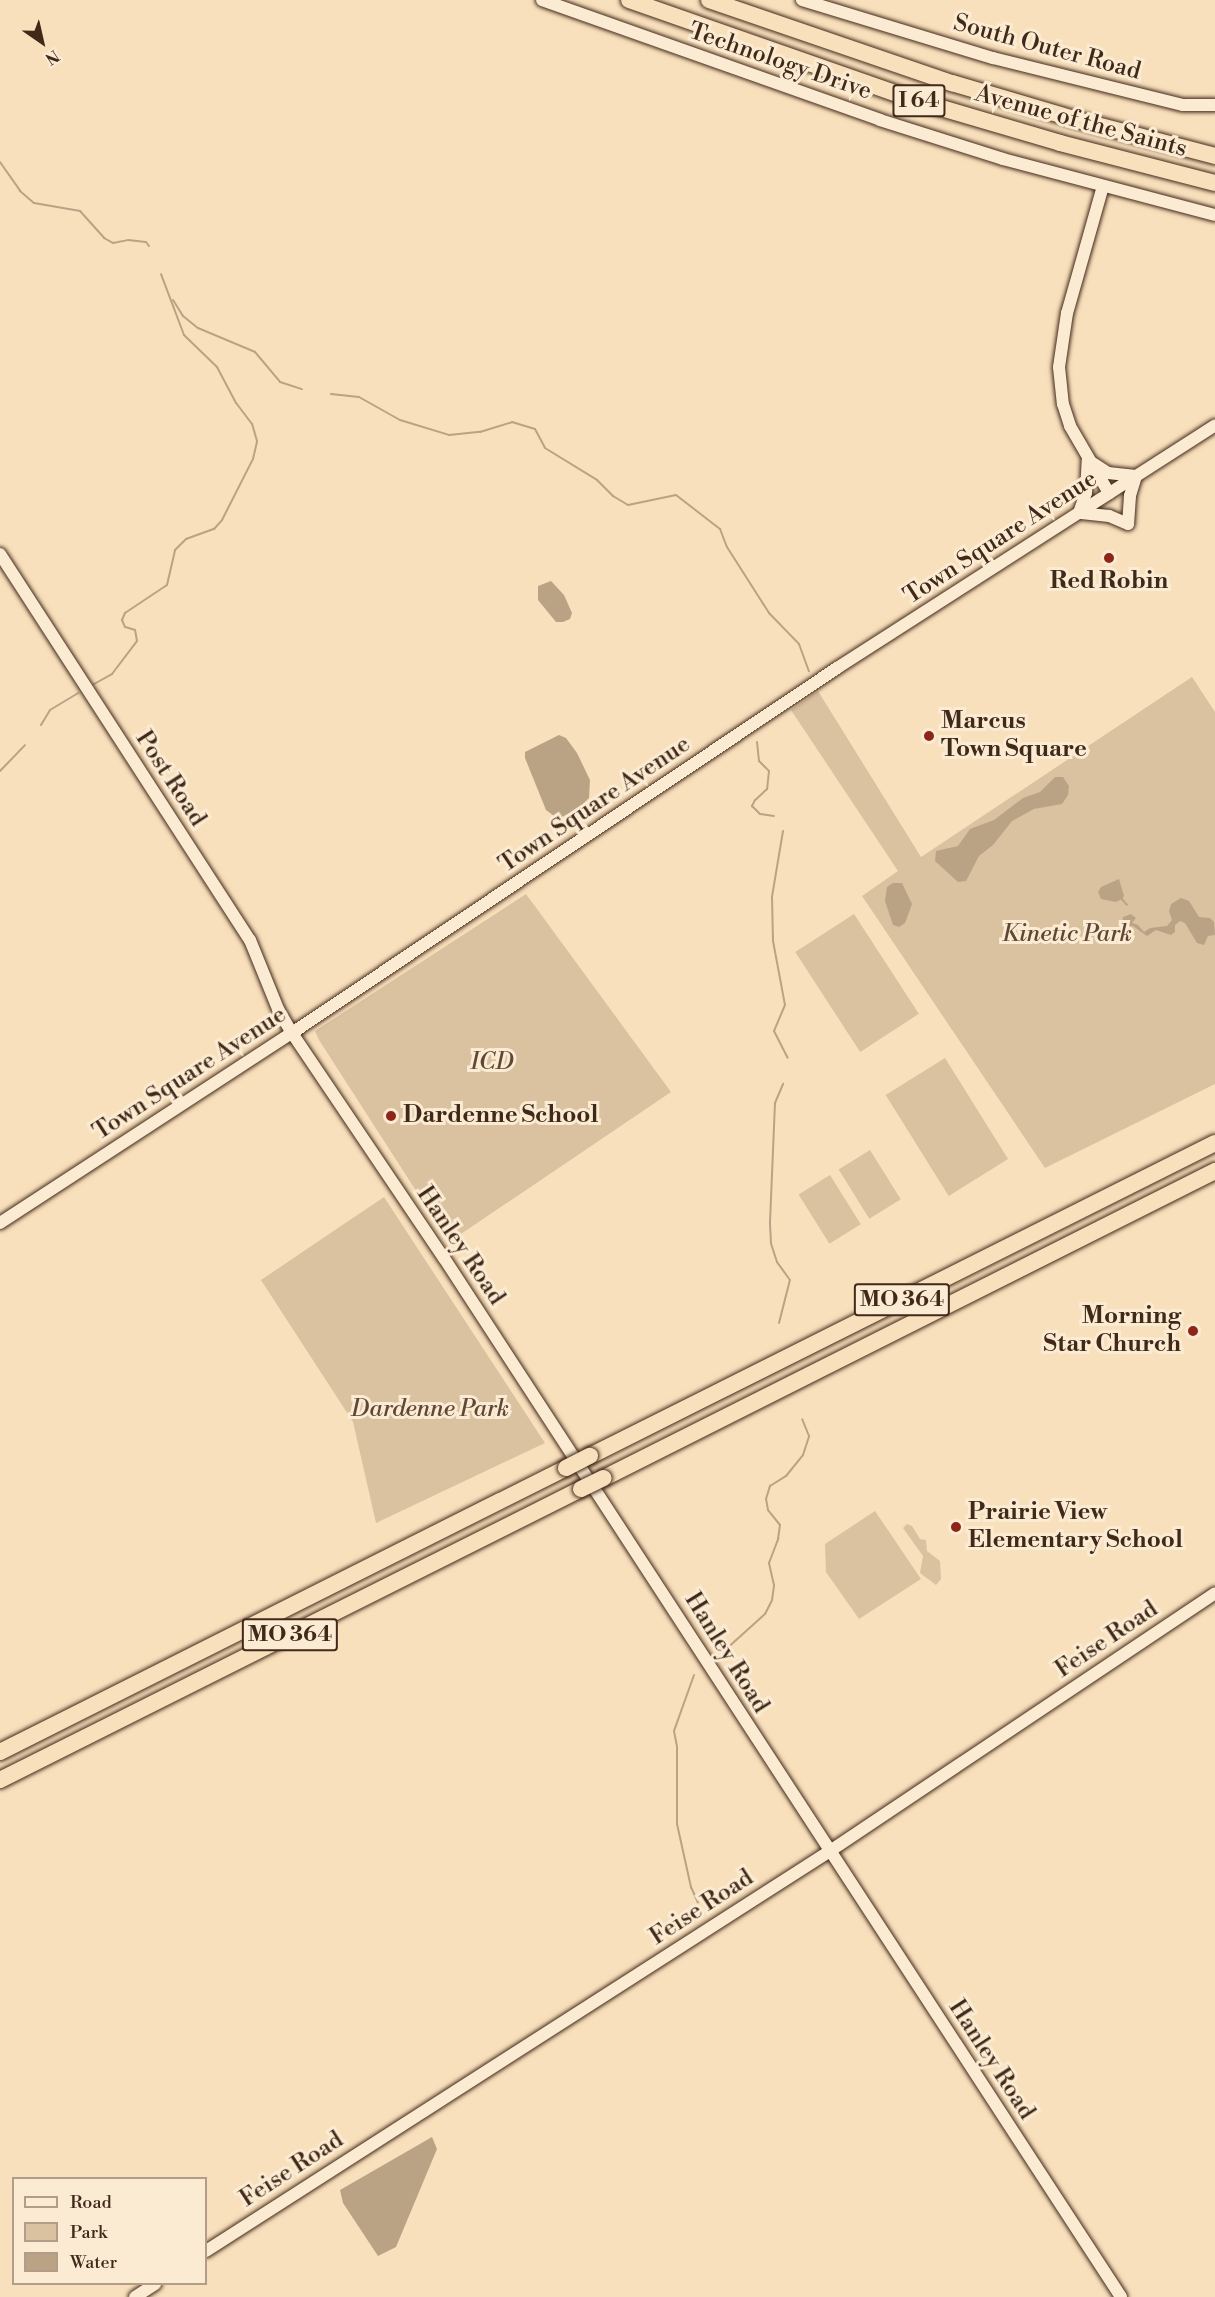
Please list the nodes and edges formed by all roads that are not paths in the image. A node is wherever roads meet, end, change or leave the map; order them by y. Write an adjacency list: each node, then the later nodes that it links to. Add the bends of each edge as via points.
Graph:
1 (542, 0): 8 (street, Technology Drive, via 880,120)
2 (629, 0): 7 (highway, Avenue of the Saints / I 64, via 921,102)
3 (709, 0): 6 (highway, Avenue of the Saints / I 64, via 973,90)
4 (802, 0): 5 (street, South Outer Road, via 1004,61 1183,105)
5 (1215, 105)
6 (1215, 156)
7 (1215, 183)
8 (1102, 186): 9 (street, Technology Drive); 11 (street, via 1067,313 1059,367 1070,426)
9 (1215, 214)
10 (1215, 425): 12 (street, Town Square Avenue)
11 (1088, 460): 12 (street, via 1108,473); 13 (street); 14 (street, via 1086,493)
12 (1136, 476): 13 (street, Town Square Avenue); 14 (street, via 1128,524 1109,516)
13 (1109, 493): 14 (street, Town Square Avenue)
14 (1079, 513): 16 (street, Town Square Avenue, via 818,681)
15 (0, 554): 16 (street, Post Road, via 250,940)
16 (292, 1033): 19 (street, Town Square Avenue); 23 (street, Hanley Road)
17 (1215, 1143): 21 (highway, MO 364, bridge)
18 (1215, 1171): 22 (highway, MO 364, bridge)
19 (0, 1223)
20 (1215, 1593): 23 (street, Feise Road)
21 (0, 1752)
22 (0, 1780)
23 (830, 1851): 24 (street, Feise Road); 27 (street, Hanley Road)
24 (207, 2250)
25 (152, 2285): 26 (street)
26 (135, 2297)
27 (1121, 2297)

